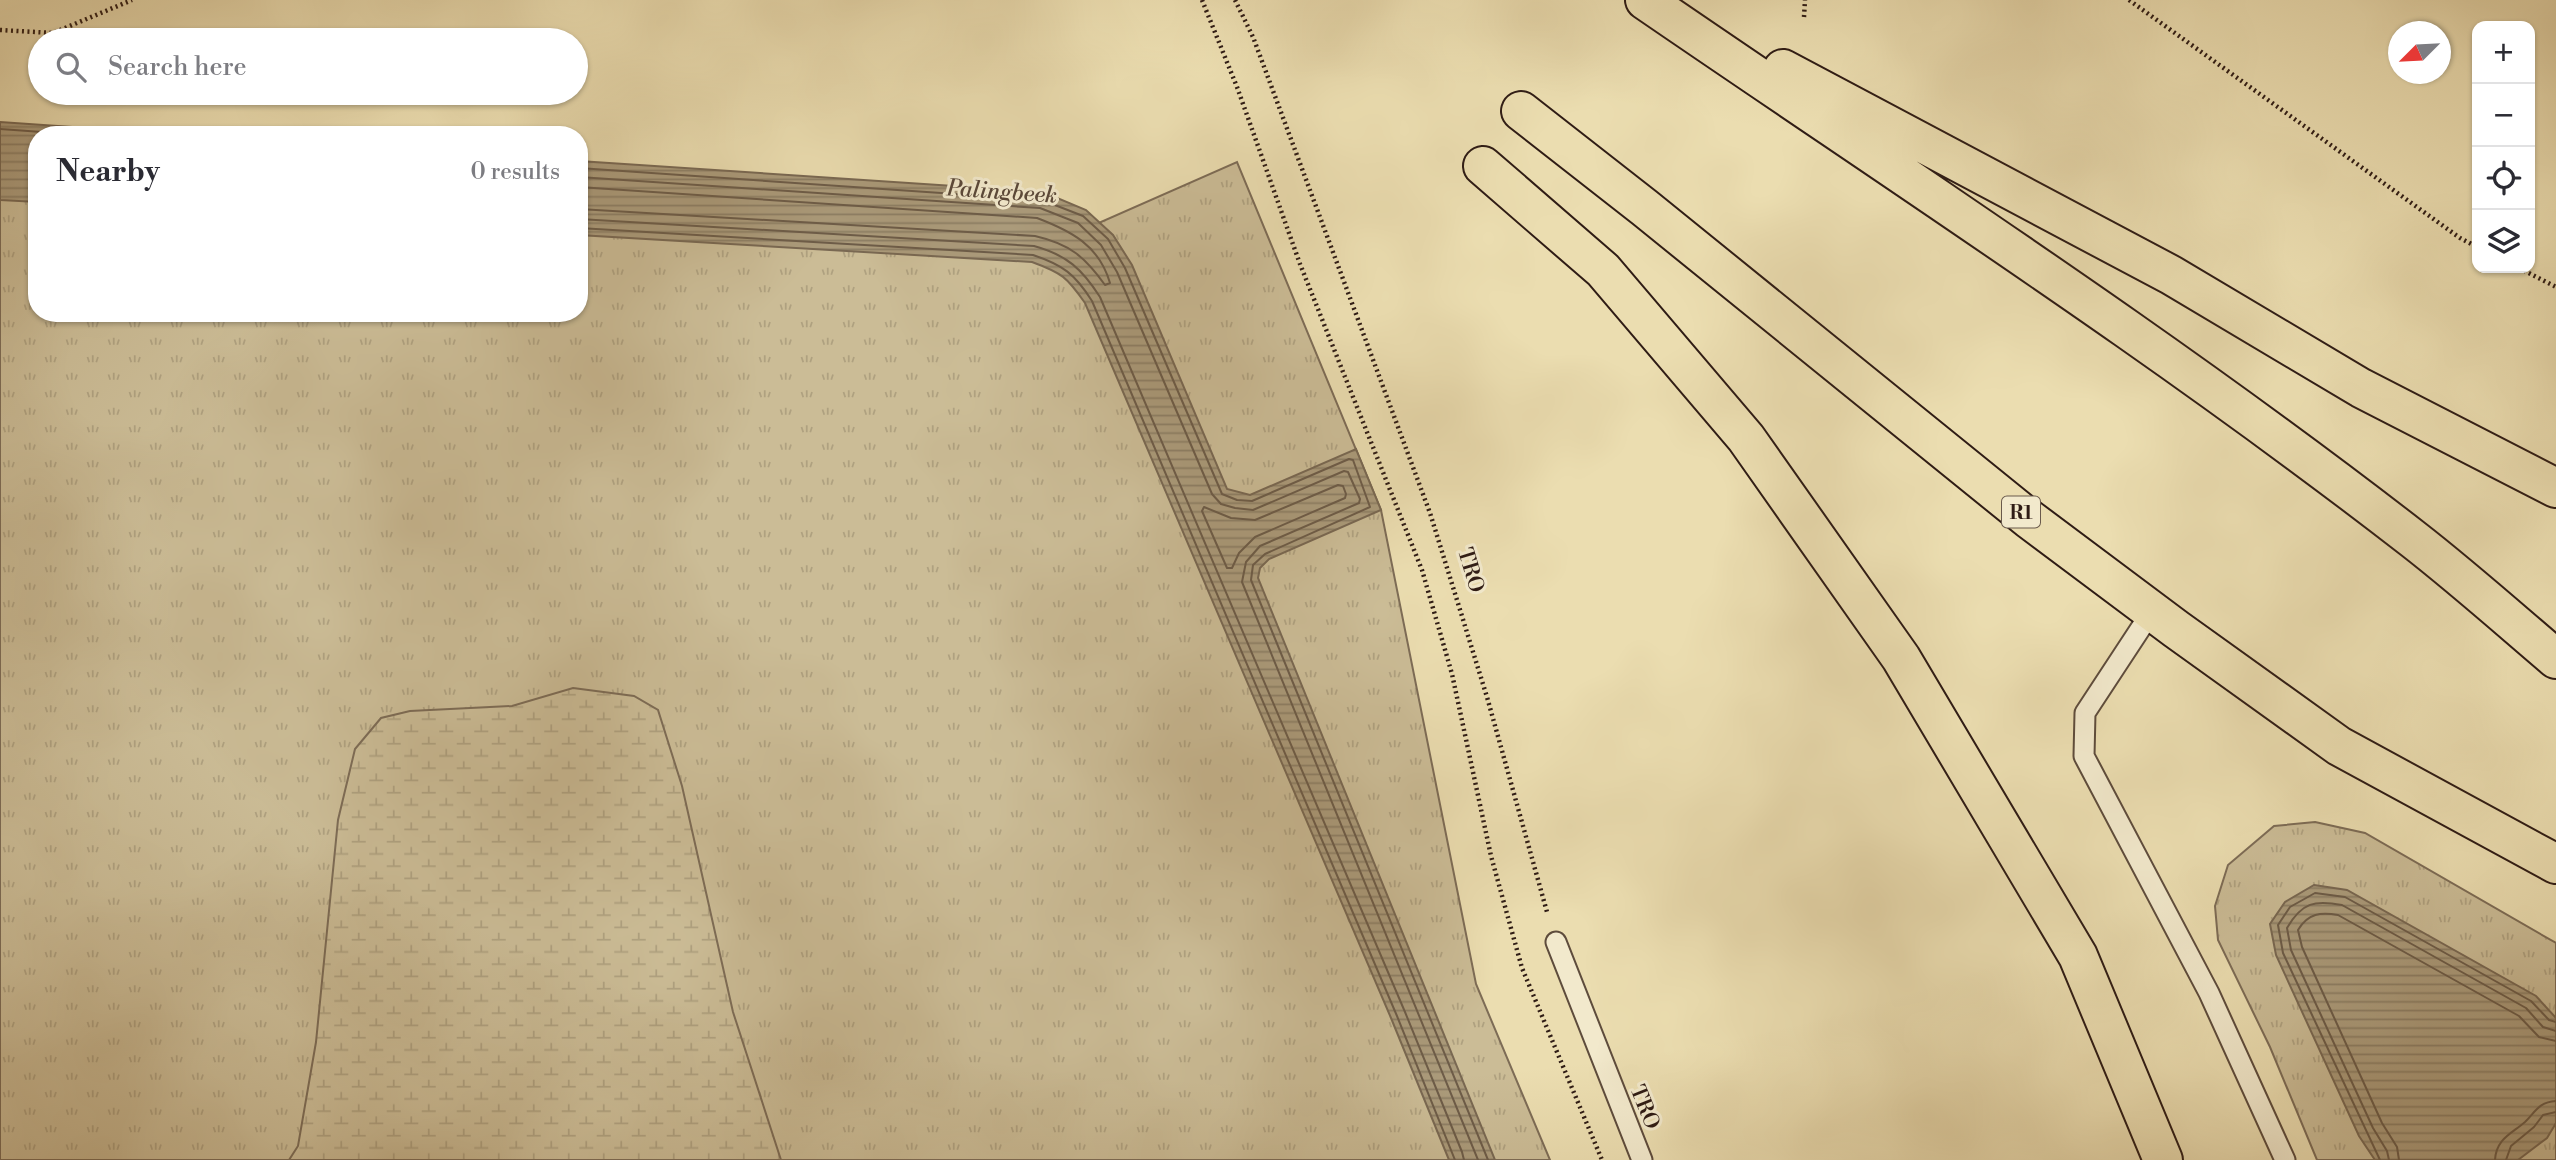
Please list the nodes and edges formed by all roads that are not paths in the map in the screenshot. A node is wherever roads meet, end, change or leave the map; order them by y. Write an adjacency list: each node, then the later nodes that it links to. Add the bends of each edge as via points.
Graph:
1 (1645, 0): 7 (highway, via 2256,422 2415,540)
2 (1653, 0): 5 (highway, via 2171,275 2361,388)
3 (1521, 111): 6 (highway, R1, via 2029,519)
4 (1483, 166): 11 (highway, via 1603,270 1746,438 1901,657 2078,956)
5 (2556, 488)
6 (2152, 611): 8 (highway, R1, via 2339,746); 12 (lane, via 2085,713 2084,756 2209,993)
7 (2556, 659)
8 (2556, 864)
9 (1556, 942): 10 (lane, TRO)
10 (1642, 1160)
11 (2162, 1160)
12 (2284, 1160)

